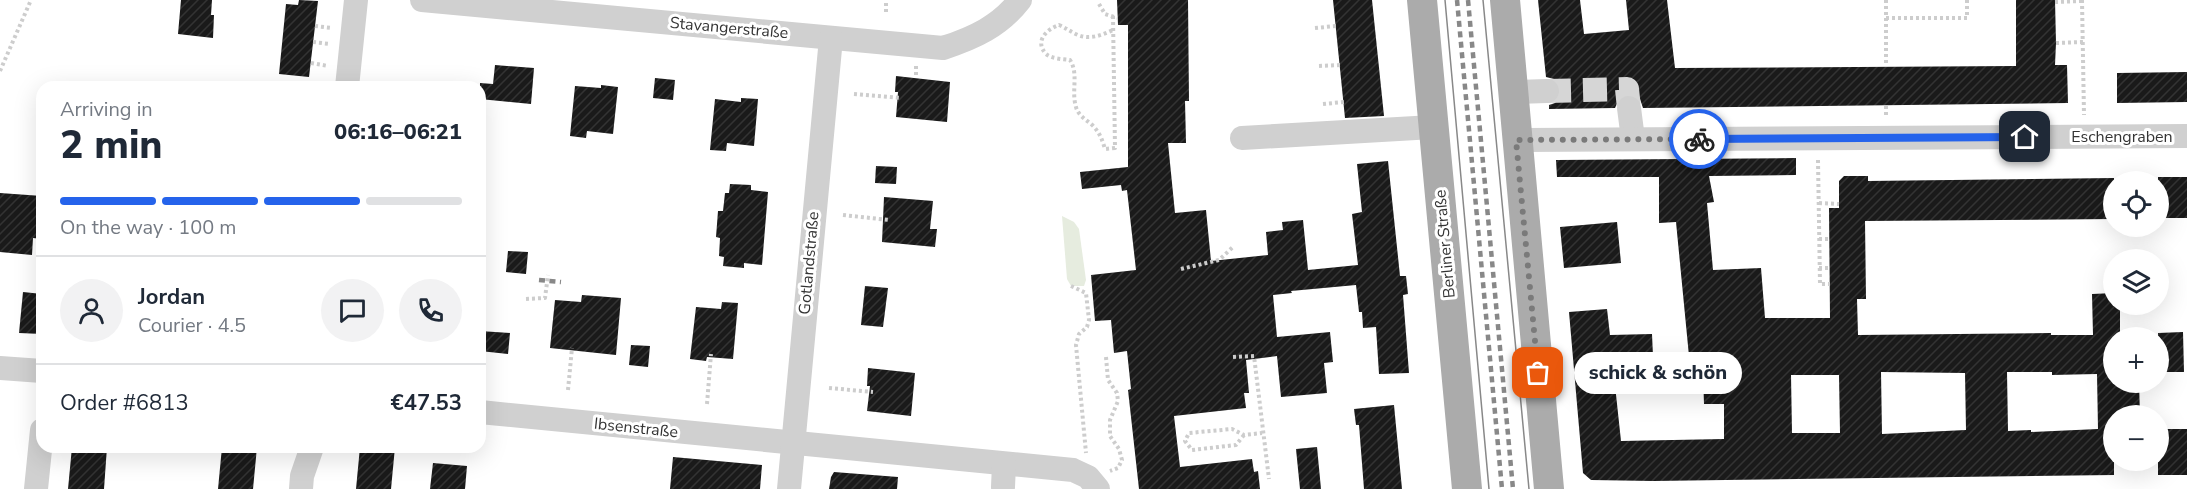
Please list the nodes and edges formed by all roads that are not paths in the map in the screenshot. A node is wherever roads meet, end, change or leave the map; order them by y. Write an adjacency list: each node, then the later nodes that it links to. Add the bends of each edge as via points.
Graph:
1 (356, 0): 7 (street)
2 (422, 0): 6 (street, Stavangerstraße)
3 (1020, 0): 6 (street, Stavangerstraße, via 995,25 943,48)
4 (1422, 0): 11 (main road, Berliner Straße)
5 (1505, 0): 9 (main road)
6 (831, 38): 19 (street, Gotlandstraße)
7 (348, 81)
8 (1547, 91): 9 (street)
9 (1512, 92): 15 (main road)
10 (1629, 108): 14 (street)
11 (1433, 127): 13 (street); 26 (main road, Berliner Straße)
12 (2187, 136): 14 (street, Eschengraben)
13 (1242, 138)
14 (1633, 139): 15 (street, Eschengraben)
15 (1516, 140): 27 (main road)
16 (0, 368): 17 (street)
17 (36, 371)
18 (486, 413): 19 (street, Ibsenstraße)
19 (792, 444): 24 (street, Gotlandstraße); 25 (street, Ibsenstraße, via 1004,475 1073,470 1088,477)
20 (40, 453): 22 (street)
21 (310, 453): 23 (street)
22 (36, 489)
23 (301, 489)
24 (789, 489)
25 (1098, 489)
26 (1467, 489)
27 (1549, 489)

